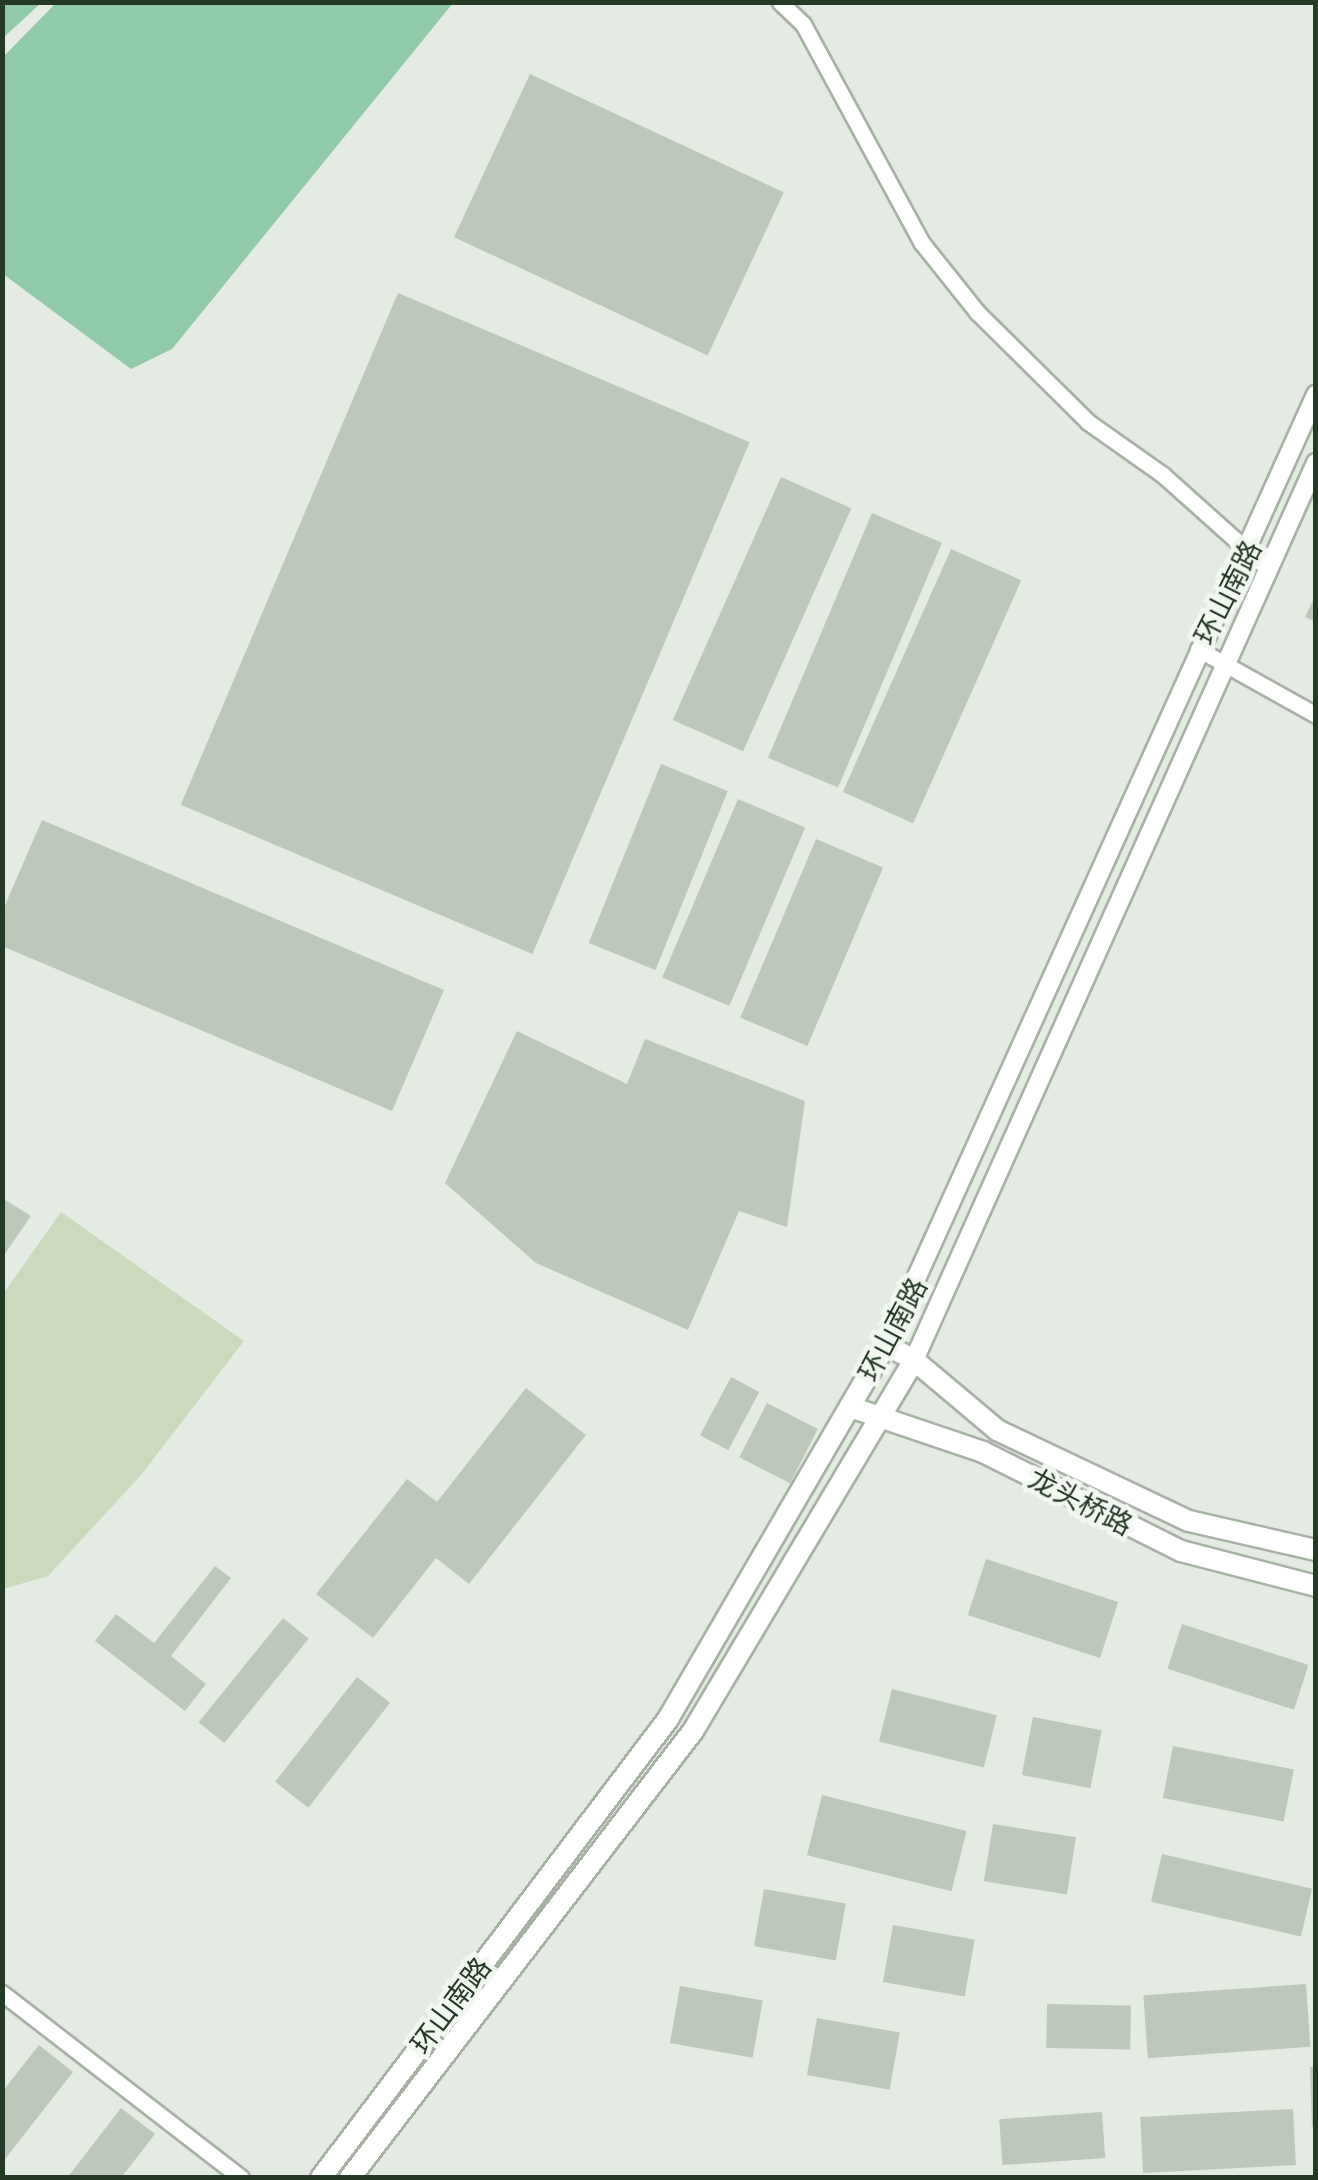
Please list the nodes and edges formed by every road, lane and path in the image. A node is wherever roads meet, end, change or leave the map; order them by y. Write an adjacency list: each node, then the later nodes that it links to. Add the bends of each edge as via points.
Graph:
1 (780, 2): 4 (street, via 803,24 922,244 976,312 1088,422 1162,474)
2 (1316, 395): 4 (street, 环山南路)
3 (1316, 463): 5 (street, 环山南路)
4 (1248, 552): 5 (street); 6 (street, 环山南路)
5 (1268, 568): 7 (street, 环山南路)
6 (1198, 649): 7 (street); 9 (street, 环山南路)
7 (1224, 664): 8 (street); 10 (street, 环山南路)
8 (1316, 715)
9 (886, 1345): 10 (main road, 龙头桥路); 11 (main road, 环山南路)
10 (914, 1360): 12 (main road, 环山南路); 13 (main road, 龙头桥路, via 997,1430 1190,1521)
11 (850, 1408): 12 (main road, 龙头桥路); 17 (main road, 环山南路, via 668,1719)
12 (878, 1420): 14 (main road, 龙头桥路, via 983,1452 1181,1551); 18 (main road, 环山南路, via 693,1731)
13 (1316, 1550)
14 (1316, 1586)
15 (2, 1992): 16 (street)
16 (242, 2178)
17 (321, 2178)
18 (350, 2178)

